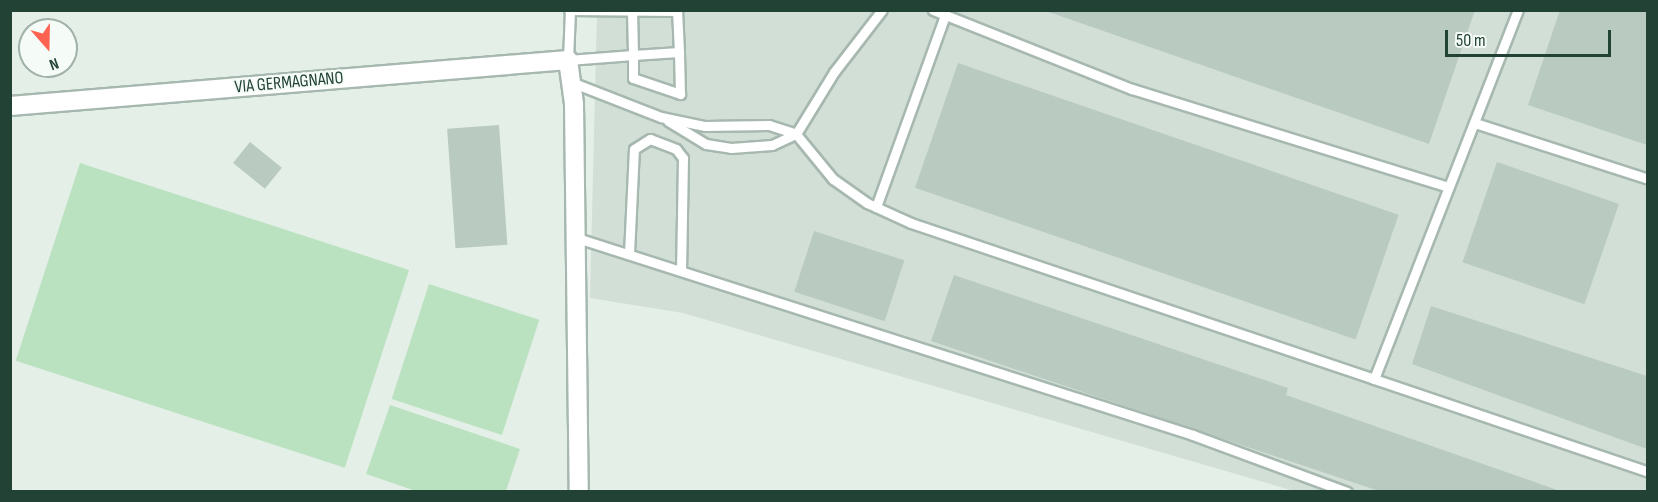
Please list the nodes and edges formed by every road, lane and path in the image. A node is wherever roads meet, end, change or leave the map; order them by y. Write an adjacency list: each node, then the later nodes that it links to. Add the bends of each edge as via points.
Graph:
1 (882, 10): 15 (lane, via 834,72)
2 (933, 10): 7 (lane)
3 (1518, 10): 14 (lane)
4 (569, 11): 5 (lane); 10 (lane)
5 (632, 11): 6 (lane); 9 (lane)
6 (677, 11): 8 (lane)
7 (945, 15): 17 (lane, via 1132,89); 18 (lane)
8 (679, 52): 9 (lane); 9 (lane, via 680,94 633,78)
9 (633, 55): 10 (lane)
10 (568, 60): 11 (street); 12 (street, VIA GERMAGNANO)
11 (569, 81): 13 (lane); 19 (street)
12 (10, 106)
13 (661, 117): 15 (lane, via 705,126 769,125); 15 (lane, via 706,144 731,148 772,145)
14 (1474, 123): 16 (lane); 17 (lane)
15 (796, 134): 18 (lane, via 833,179)
16 (1647, 179)
17 (1448, 187): 22 (lane)
18 (876, 207): 22 (lane)
19 (574, 237): 20 (lane); 24 (street)
20 (629, 254): 21 (lane); 21 (lane, via 634,149 650,139 676,149 683,158)
21 (681, 270): 25 (lane, via 1193,435)
22 (1374, 379): 23 (lane)
23 (1647, 472)
24 (579, 492)
25 (1347, 492)

